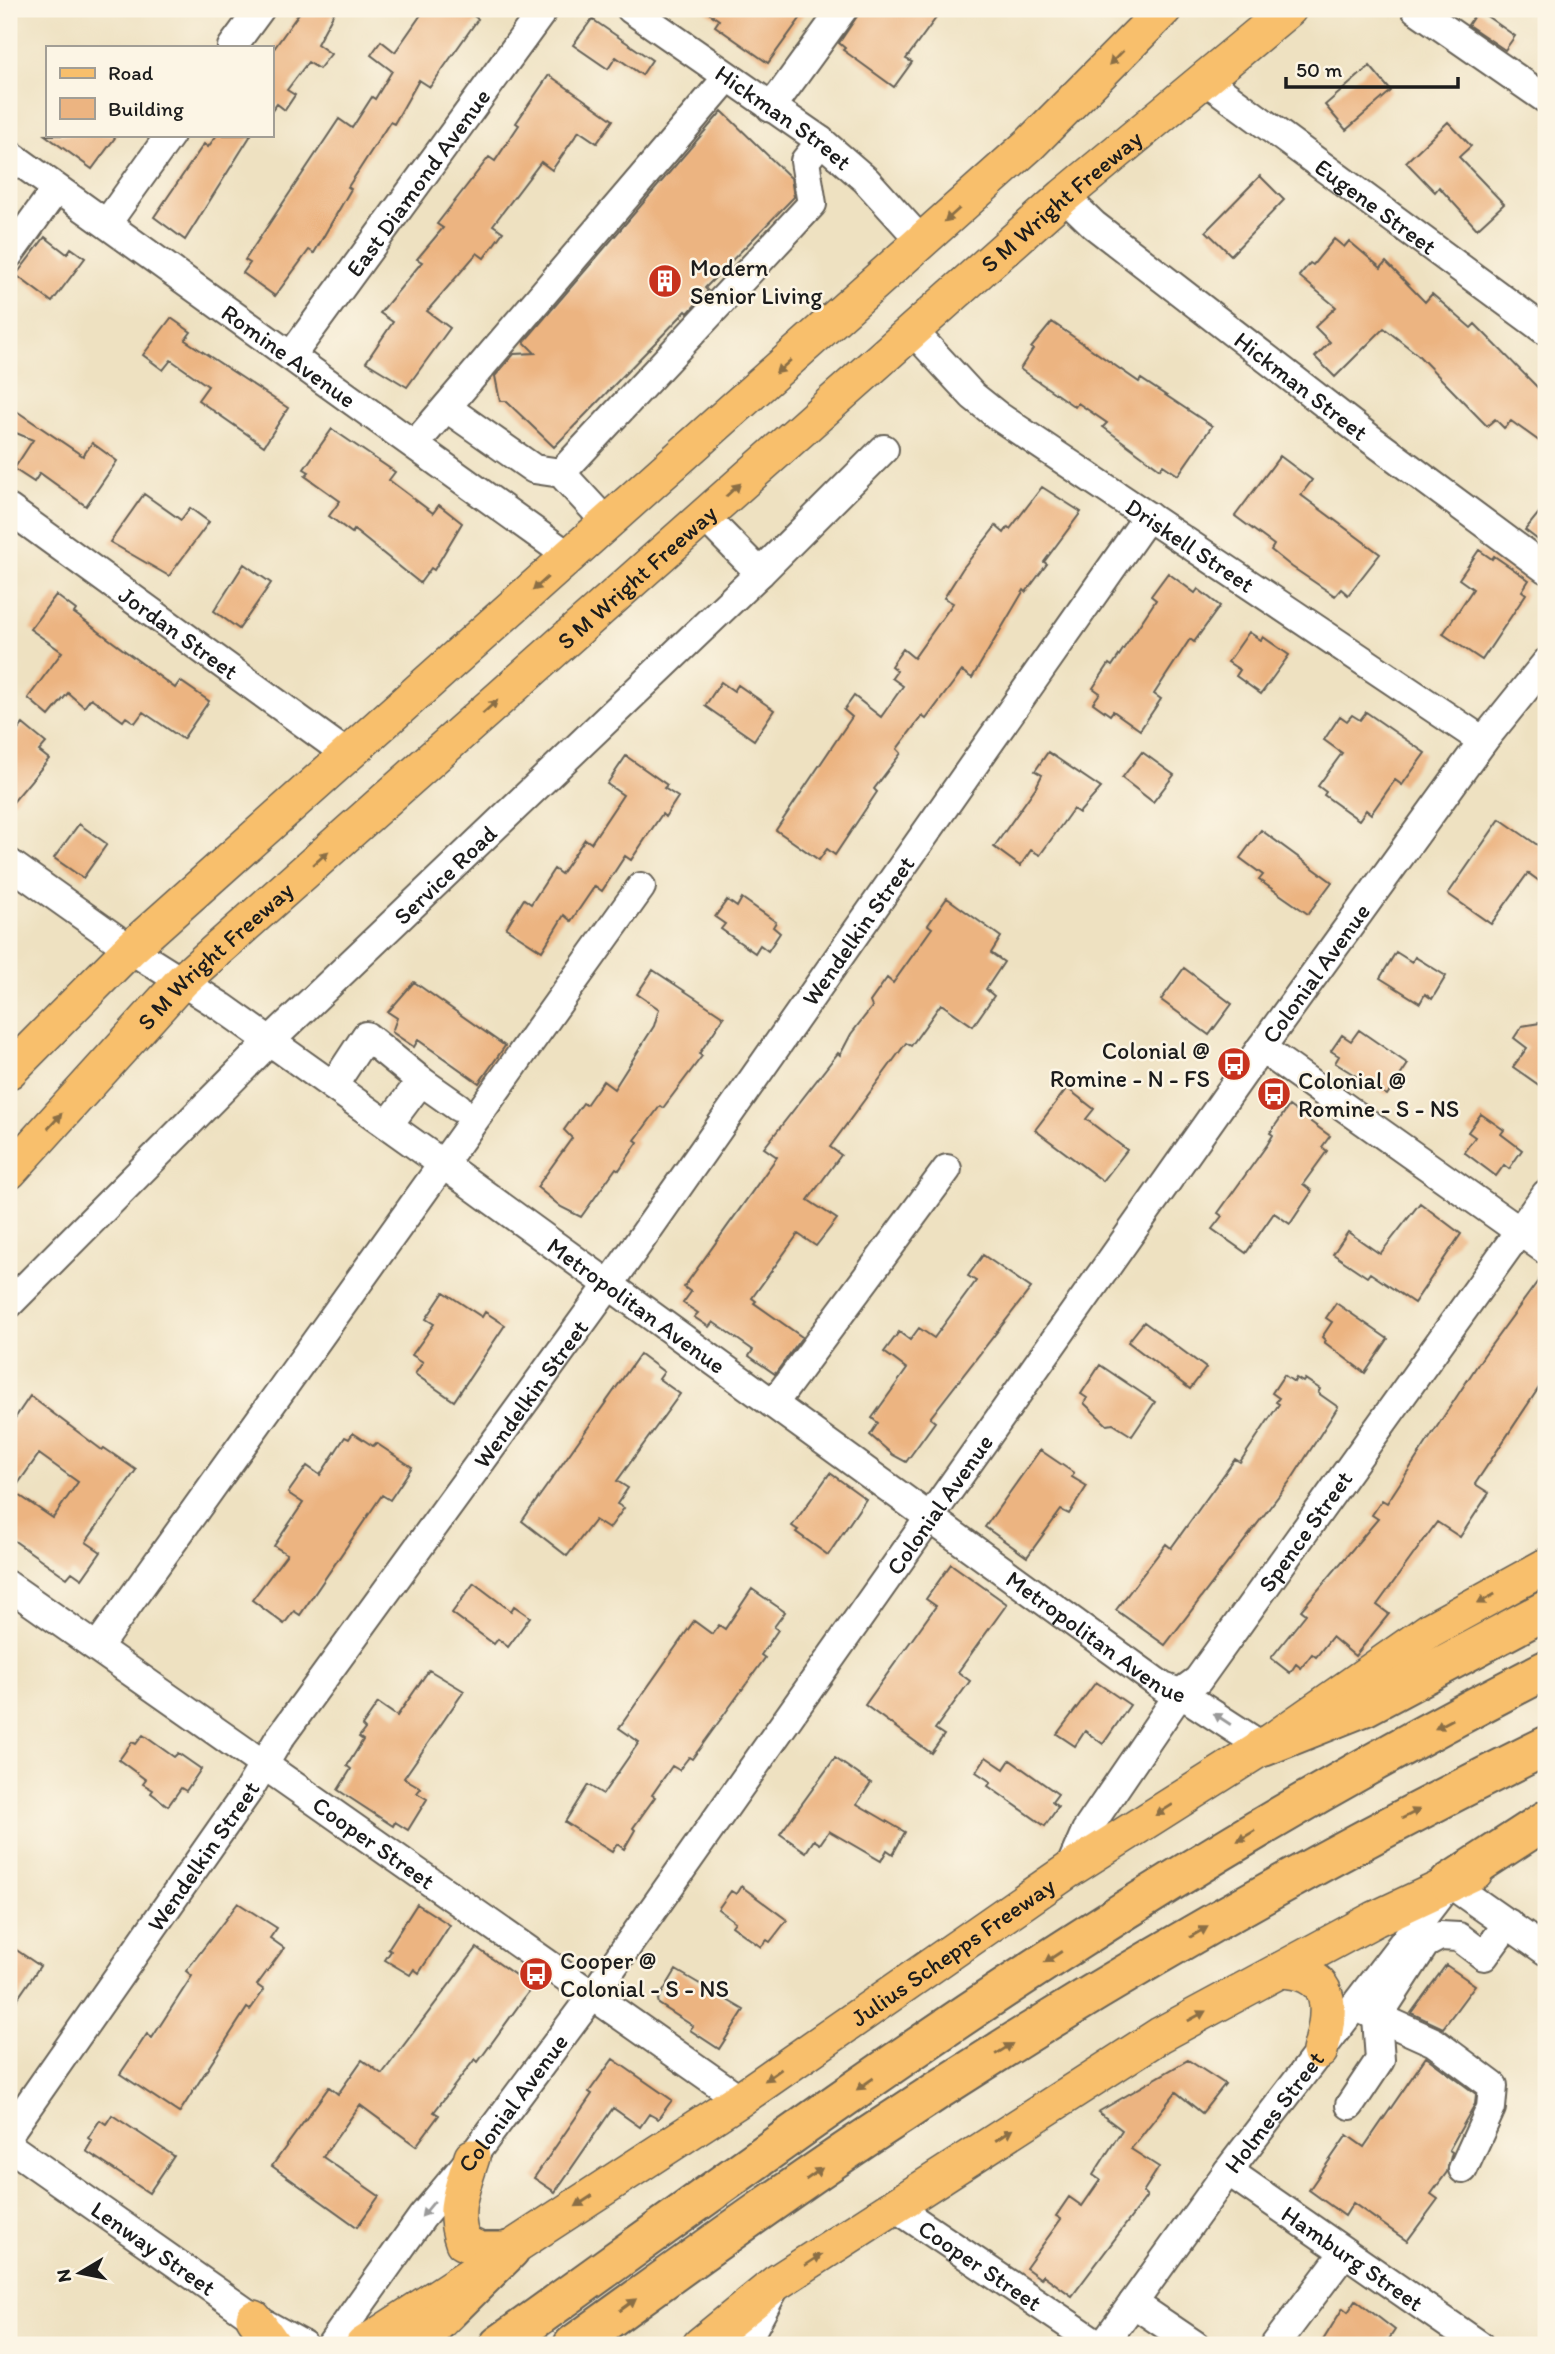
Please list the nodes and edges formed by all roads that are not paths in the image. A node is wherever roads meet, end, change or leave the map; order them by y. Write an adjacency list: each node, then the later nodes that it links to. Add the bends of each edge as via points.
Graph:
1 (260, 9): 8 (street)
2 (544, 9): 23 (street, East Diamond Avenue)
3 (631, 9): 9 (street, Hickman Street)
4 (843, 9): 12 (street)
5 (1164, 9): 19 (main road, one-way to 19, via 1030,144)
6 (1289, 9): 10 (main road, S M Wright Freeway)
7 (1416, 9): 11 (street)
8 (233, 46)
9 (727, 78): 12 (street, Hickman Street); 24 (street)
10 (1204, 79): 17 (main road, S M Wright Freeway); 22 (street, Eugene Street)
11 (1546, 100)
12 (771, 108): 14 (street, Hickman Street)
13 (169, 136): 18 (street)
14 (821, 141): 19 (street, Hickman Street, via 866,180); 27 (street, via 805,161 812,204)
15 (9, 153): 16 (street, Romine Avenue)
16 (56, 189): 18 (street, Romine Avenue); 20 (street)
17 (1064, 196): 21 (main road, S M Wright Freeway); 33 (street, Hickman Street, via 1094,225)
18 (107, 223): 23 (street, Romine Avenue)
19 (922, 242): 31 (main road, one-way to 31)
20 (9, 254)
21 (913, 331): 29 (main road, S M Wright Freeway, one-way to 21); 30 (street, Driskell Street, via 973,396 998,416)
22 (1546, 331)
23 (290, 356): 25 (street, Romine Avenue)
24 (447, 408): 25 (street); 27 (street, via 534,469)
25 (415, 443): 32 (street, Romine Avenue)
26 (884, 449): 34 (street, Service Road)
27 (561, 473): 31 (street)
28 (9, 509): 37 (street, Jordan Street)
29 (704, 516): 34 (street); 41 (main road, S M Wright Freeway, one-way to 29)
30 (1148, 516): 36 (street, Driskell Street); 55 (street, Wendelkin Street)
31 (608, 524): 32 (main road)
32 (570, 558): 37 (main road, one-way to 37)
33 (1546, 569)
34 (760, 573): 42 (street, Service Road)
35 (1546, 663): 36 (street, Colonial Avenue)
36 (1483, 741): 43 (street, Colonial Avenue)
37 (348, 755): 40 (main road)
38 (9, 863): 40 (street, Metropolitan Avenue)
39 (641, 887): 49 (street)
40 (130, 949): 41 (street, Metropolitan Avenue); 44 (main road)
41 (183, 981): 42 (street, Metropolitan Avenue); 51 (main road, S M Wright Freeway, one-way to 41)
42 (270, 1041): 46 (street, Metropolitan Avenue); 56 (street, Service Road)
43 (1261, 1048): 53 (street); 58 (street, Colonial Avenue)
44 (9, 1071)
45 (421, 1081): 46 (street, via 366,1036); 47 (street); 48 (street)
46 (333, 1086): 48 (street, Metropolitan Avenue)
47 (458, 1107)
48 (388, 1125): 49 (street, Metropolitan Avenue)
49 (444, 1165): 55 (street, Metropolitan Avenue); 62 (street)
50 (947, 1169): 57 (street)
51 (9, 1171)
52 (1546, 1194): 53 (street, Spence Street)
53 (1519, 1231): 54 (street); 64 (street, Spence Street, via 1198,1680)
54 (1546, 1250)
55 (609, 1285): 57 (street, Metropolitan Avenue); 67 (street, Wendelkin Street)
56 (9, 1304)
57 (773, 1404): 58 (street, Metropolitan Avenue)
58 (932, 1519): 64 (street, Metropolitan Avenue, via 1163,1687); 76 (street, Colonial Avenue)
59 (1546, 1566): 66 (main road, Julius Schepps Freeway, one-way to 66, via 1430,1630)
60 (9, 1586): 62 (street, Cooper Street)
61 (1546, 1610): 66 (highway, via 1366,1706)
62 (98, 1647): 67 (street, Cooper Street)
63 (1546, 1670): 97 (highway, one-way to 97, via 1285,1813 1073,1943 814,2119)
64 (1180, 1693): 66 (street, Metropolitan Avenue, one-way to 64); 70 (street, Spence Street, via 1086,1831)
65 (1546, 1746): 98 (highway, one-way to 65, via 864,2139 1040,2026 1364,1839)
66 (1263, 1747): 70 (main road, Julius Schepps Freeway, one-way to 70)
67 (265, 1765): 76 (street, Cooper Street); 81 (street, Wendelkin Street)
68 (1546, 1820): 71 (highway)
69 (1546, 1843): 71 (main road)
70 (1069, 1870): 79 (main road, Julius Schepps Freeway, one-way to 79)
71 (1449, 1883): 72 (street); 73 (street, Holmes Street); 75 (main road)
72 (1508, 1923): 73 (street, via 1484,1956 1459,1937); 74 (street)
73 (1419, 1936): 77 (street, Holmes Street)
74 (1546, 1951)
75 (1281, 1970): 78 (main road, via 1302,1971 1316,1979 1324,1993 1330,2012); 86 (main road, one-way to 75, via 1160,2035)
76 (592, 1996): 79 (street, Cooper Street); 83 (street, Colonial Avenue)
77 (1365, 2012): 78 (street, Holmes Street); 80 (street, via 1380,2060); 84 (street, via 1434,2042 1493,2086 1491,2108)
78 (1320, 2051): 85 (street, Holmes Street)
79 (740, 2099): 87 (main road, Julius Schepps Freeway, one-way to 87)
80 (1350, 2105)
81 (9, 2133)
82 (9, 2146): 91 (street, Lenway Street)
83 (472, 2157): 87 (main road, via 457,2206 456,2223 463,2242 480,2250); 94 (street, Colonial Avenue, one-way to 94, via 422,2217)
84 (1463, 2169)
85 (1227, 2171): 88 (street, Hamburg Street); 90 (street, Holmes Street)
86 (895, 2207): 89 (main road, one-way to 86); 101 (street, Cooper Street)
87 (510, 2250): 95 (main road, Julius Schepps Freeway); 96 (highway)
88 (1344, 2253): 92 (street, Hamburg Street); 103 (street)
89 (776, 2283): 99 (main road); 100 (street)
90 (1133, 2303): 101 (street, Holmes Street); 102 (street)
91 (264, 2331): 93 (street, Lenway Street)
92 (1464, 2341)
93 (303, 2345)
94 (331, 2345)
95 (363, 2345)
96 (414, 2345)
97 (499, 2345)
98 (573, 2345)
99 (700, 2345)
100 (744, 2345)
101 (1101, 2345)
102 (1195, 2345)
103 (1275, 2345)

